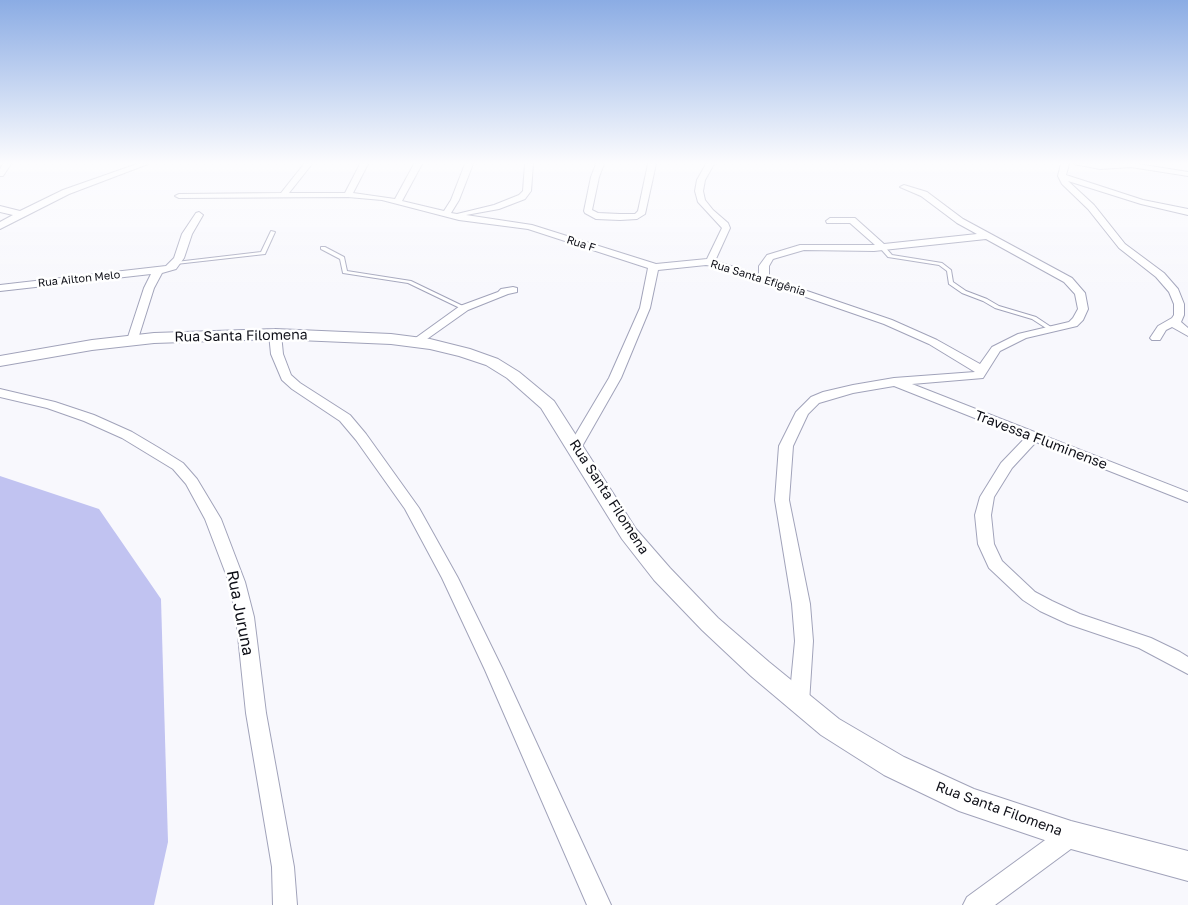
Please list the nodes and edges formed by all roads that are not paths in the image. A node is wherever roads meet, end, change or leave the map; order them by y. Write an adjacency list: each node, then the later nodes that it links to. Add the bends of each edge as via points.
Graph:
1 (37, 206): 13 (street)
2 (417, 206): 15 (street, Rua F)
3 (453, 206): 15 (street)
4 (588, 206): 5 (street, via 588,212 596,216 620,217 637,216)
5 (643, 206)
6 (706, 206): 23 (street, via 726,228)
7 (940, 206): 20 (street)
8 (1090, 206): 31 (street, via 1122,246 1169,283 1179,304 1179,316)
9 (1161, 206): 12 (street)
10 (496, 207): 15 (street); 16 (street)
11 (0, 209): 13 (street)
12 (1188, 212)
13 (21, 214): 18 (street)
14 (199, 215): 24 (street, via 187,234)
15 (449, 215): 16 (street, Rua F)
16 (480, 220): 25 (street, Rua F, via 529,227)
17 (830, 221): 21 (street, via 852,220)
18 (0, 226)
19 (273, 232): 24 (lane, via 263,253)
20 (986, 236): 21 (street); 32 (street, via 1063,277 1080,293 1083,309 1078,320)
21 (882, 247): 27 (street, via 803,247 770,257 764,266); 32 (lane, via 890,256 940,264 949,270 952,283 964,292 997,307 1034,318)
22 (322, 248): 30 (lane, via 342,258 345,272 409,282)
23 (710, 262): 25 (street, Rua Santa Efigênia); 27 (street, Rua Santa Efigênia)
24 (176, 263): 26 (street, Rua Ailton Melo)
25 (655, 268): 43 (street, via 644,308 615,378)
26 (157, 272): 28 (street, Rua Ailton Melo); 36 (street)
27 (764, 279): 39 (street, Rua Santa Efigênia, via 888,322 933,342)
28 (0, 288)
29 (513, 290): 30 (street)
30 (464, 308): 37 (street)
31 (1173, 322): 33 (street); 35 (street, via 1162,328)
32 (1051, 329): 39 (street, via 1022,336 996,348)
33 (1188, 333)
34 (275, 334): 36 (main road, Rua Santa Filomena); 37 (main road, Rua Santa Filomena); 50 (street, via 277,354 286,377 345,418 412,508 498,679)
35 (1156, 338)
36 (133, 340): 38 (main road, Rua Santa Filomena)
37 (416, 342): 43 (main road, Rua Santa Filomena, via 464,352 492,362 513,375 548,404)
38 (0, 361)
39 (983, 371): 40 (street, via 974,376)
40 (894, 382): 42 (street, Travessa Fluminense); 46 (street, via 815,400 802,412 786,446 782,500 801,604 804,641)
41 (0, 393): 49 (street, Rua Juruna, via 51,405 127,435 178,466 192,482 209,512 237,582 245,618 256,713 283,867)
42 (1033, 437): 44 (street, Travessa Fluminense); 45 (street, via 1006,466 987,498 983,515 986,544 995,564 1029,596 1046,606 1145,643)
43 (575, 447): 46 (main road, Rua Santa Filomena, via 630,534 662,574 710,624)
44 (1188, 497)
45 (1188, 667)
46 (799, 703): 47 (main road, Rua Santa Filomena, via 864,750 932,785 969,801)
47 (1071, 835): 48 (main road, Rua Santa Filomena); 51 (street)
48 (1188, 866)
49 (285, 905)
50 (599, 905)
51 (975, 905)

